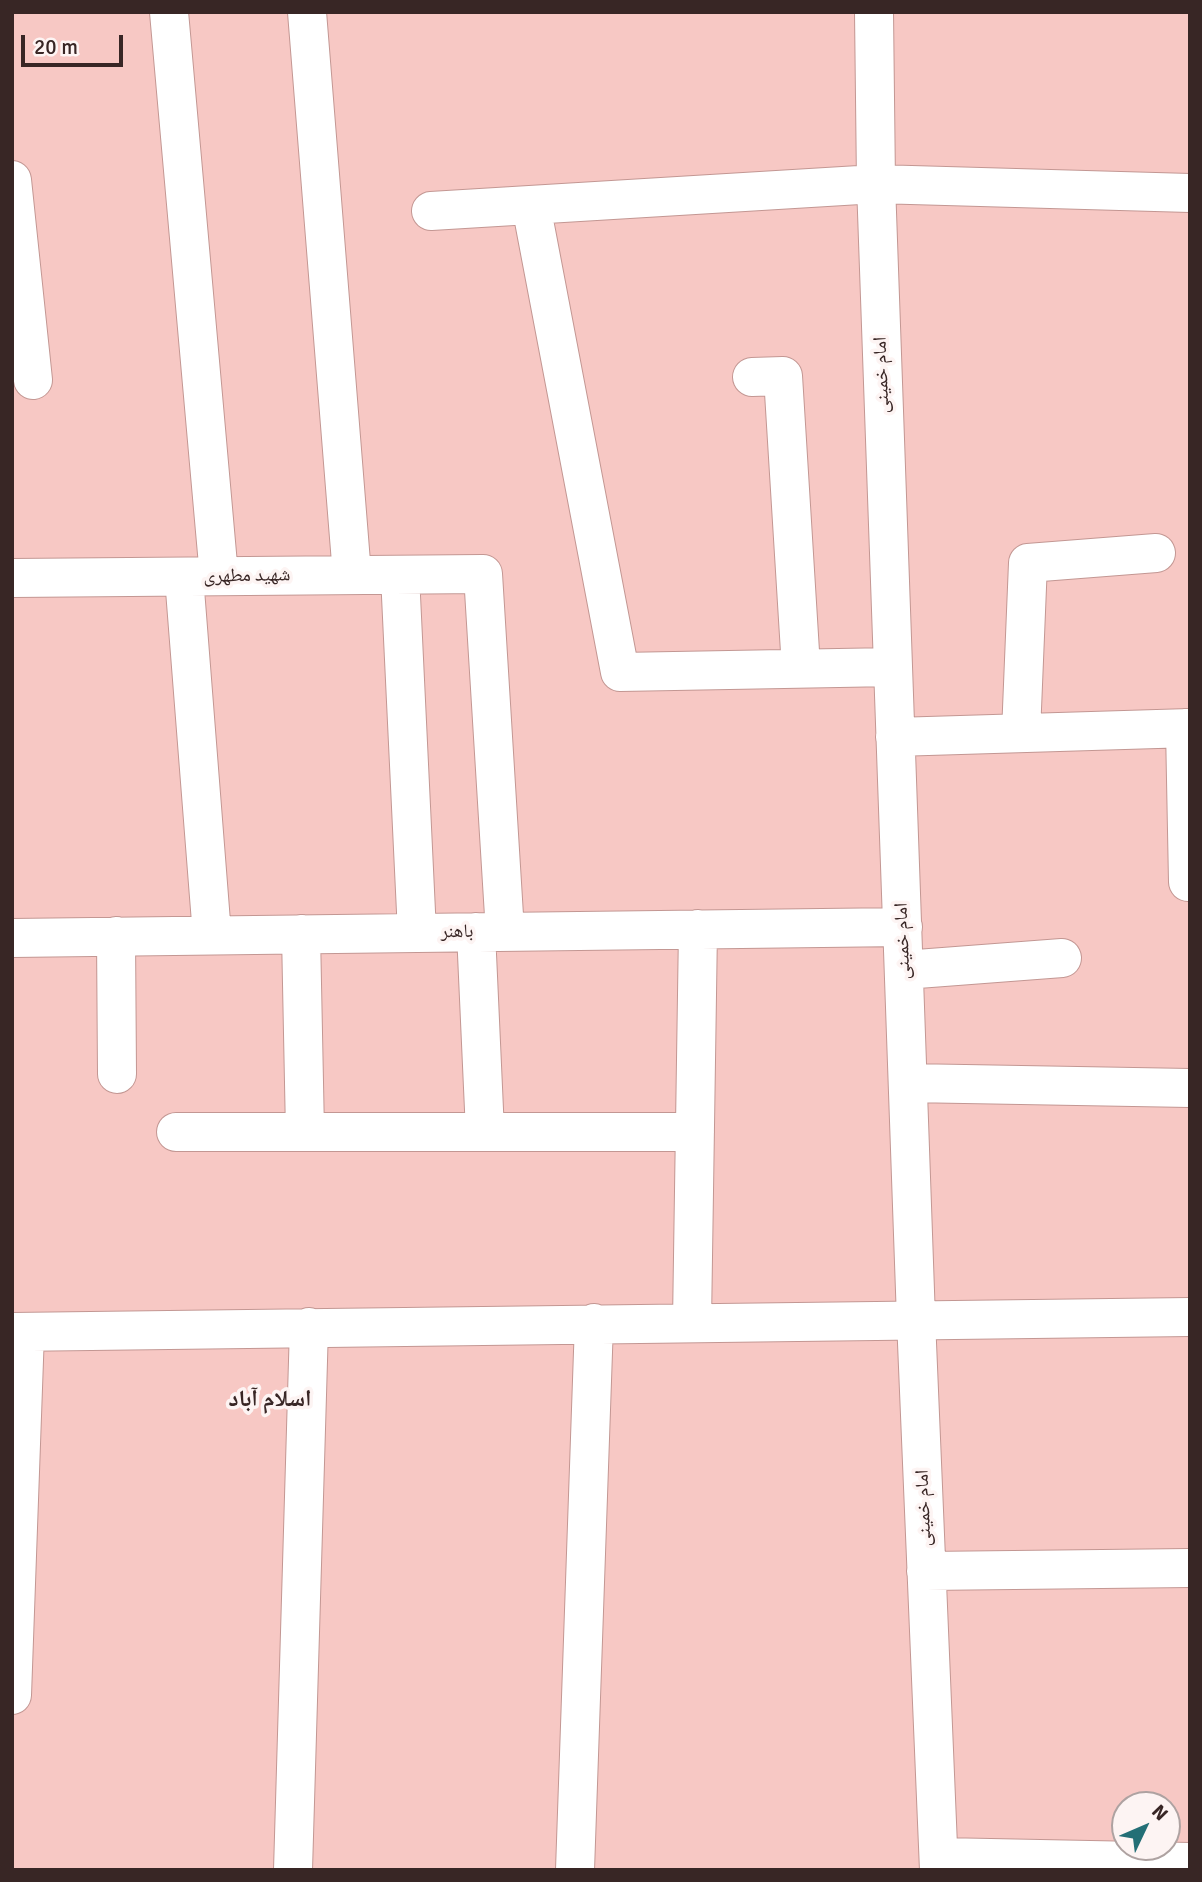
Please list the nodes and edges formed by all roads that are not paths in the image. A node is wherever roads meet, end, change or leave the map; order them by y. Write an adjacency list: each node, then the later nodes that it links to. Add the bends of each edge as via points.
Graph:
1 (169, 12): 15 (street)
2 (307, 12): 13 (street)
3 (874, 12): 5 (street, امام خمینی)
4 (12, 180): 9 (street)
5 (876, 184): 6 (street); 7 (street); 17 (street, امام خمینی)
6 (1190, 193)
7 (531, 205): 8 (street); 18 (street, via 620,673)
8 (431, 211)
9 (18, 290): 11 (street)
10 (752, 377): 18 (street, via 783,376)
11 (33, 380)
12 (1156, 553): 20 (street, via 1028,563)
13 (352, 575): 14 (street, شهید مطهری); 15 (street, شهید مطهری)
14 (400, 575): 25 (street, شهید مطهری, via 483,574); 26 (street)
15 (202, 577): 16 (street, شهید مطهری); 28 (street)
16 (12, 578)
17 (893, 667): 18 (street); 21 (street, امام خمینی)
18 (801, 668)
19 (1187, 728): 20 (street); 22 (street)
20 (1021, 733): 21 (street)
21 (895, 737): 23 (street, امام خمینی)
22 (1188, 882)
23 (902, 927): 24 (street, باهنر); 32 (street, امام خمینی)
24 (698, 929): 25 (street, باهنر); 39 (street)
25 (490, 932): 26 (street, باهنر); 38 (street)
26 (417, 933): 27 (street, باهنر)
27 (301, 934): 28 (street, باهنر); 37 (street)
28 (212, 935): 29 (street, باهنر)
29 (116, 936): 30 (street, باهنر); 33 (street)
30 (12, 938)
31 (1062, 958): 32 (street)
32 (904, 970): 34 (street, امام خمینی)
33 (117, 1074)
34 (908, 1083): 35 (street); 41 (street, امام خمینی)
35 (1190, 1088)
36 (176, 1132): 37 (street)
37 (305, 1132): 38 (street)
38 (485, 1132): 39 (street)
39 (695, 1132): 42 (street)
40 (1190, 1317): 41 (street)
41 (916, 1319): 42 (street); 47 (street, امام خمینی)
42 (692, 1322): 43 (street)
43 (594, 1323): 44 (street); 52 (street)
44 (309, 1327): 45 (street); 51 (street)
45 (19, 1332): 48 (street)
46 (1190, 1568): 47 (street)
47 (926, 1571): 50 (street, امام خمینی)
48 (12, 1695)
49 (1190, 1862): 50 (street)
50 (939, 1863)
51 (293, 1870)
52 (575, 1870)

